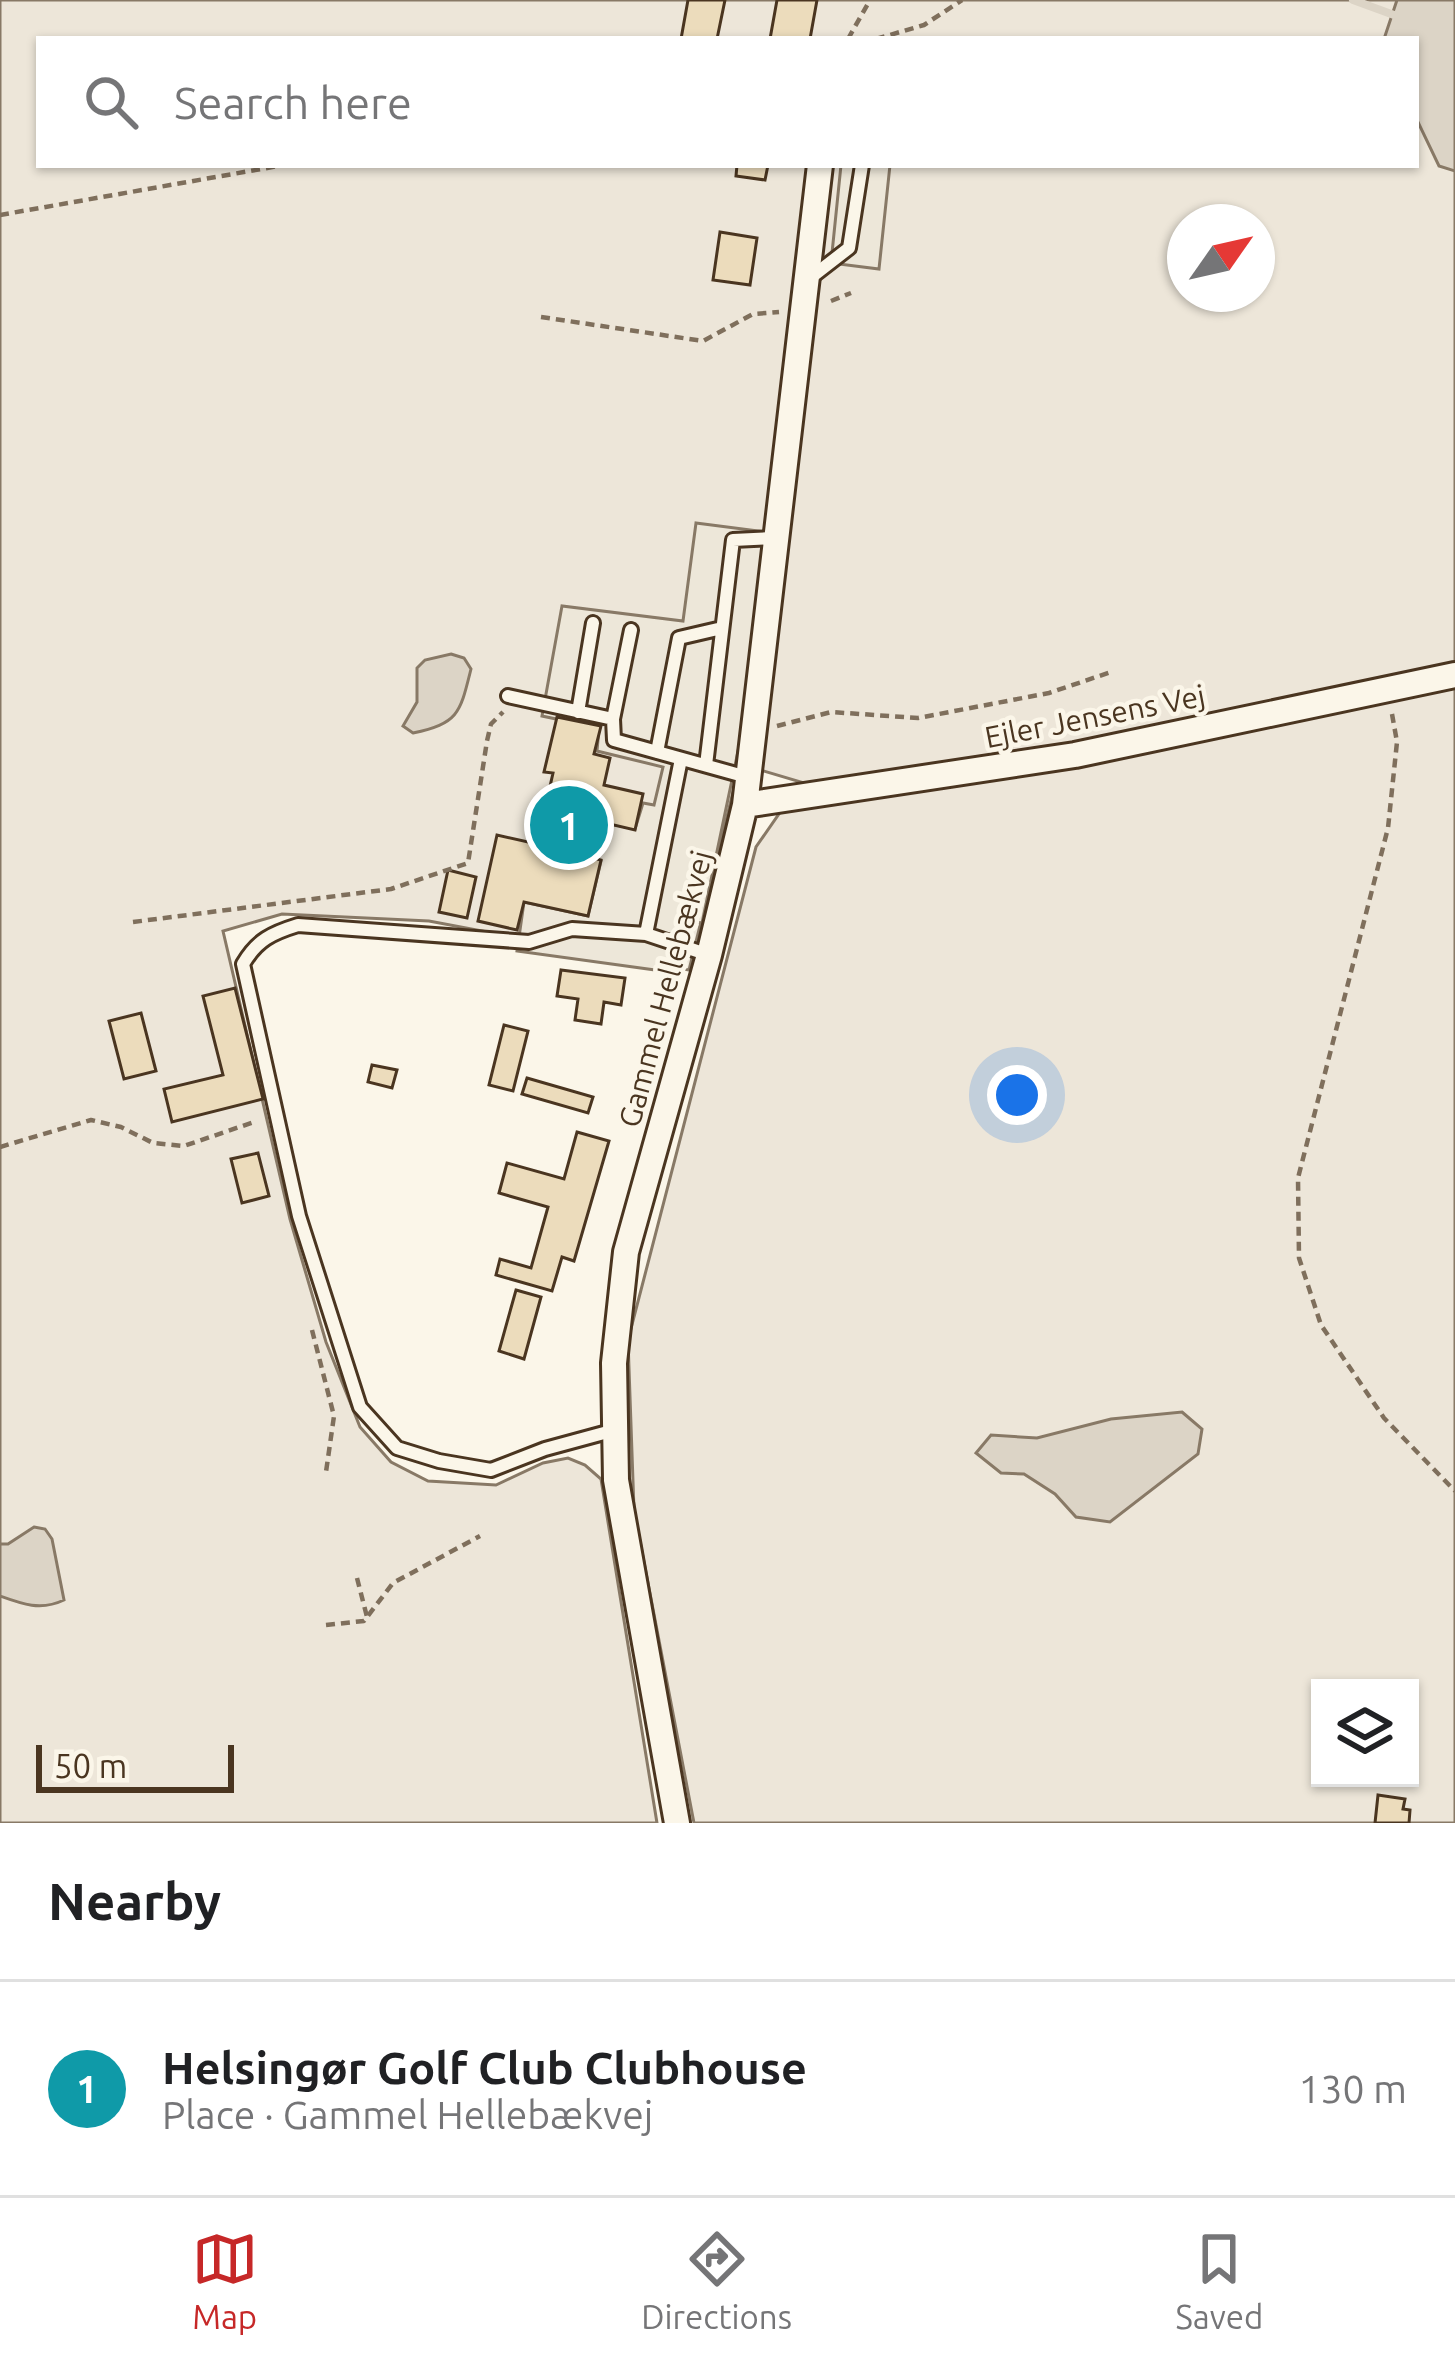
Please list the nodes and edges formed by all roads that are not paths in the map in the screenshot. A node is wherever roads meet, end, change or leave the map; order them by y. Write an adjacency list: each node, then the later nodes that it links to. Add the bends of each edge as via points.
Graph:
1 (820, 168): 3 (street, Gammel Hellebækvej)
2 (862, 168): 3 (lane, via 849,248)
3 (809, 279): 4 (street, Gammel Hellebækvej)
4 (778, 538): 6 (lane, via 733,541); 15 (street, Gammel Hellebækvej)
5 (593, 623): 10 (lane)
6 (722, 628): 12 (lane, via 679,638); 14 (lane)
7 (631, 630): 11 (lane)
8 (1455, 675): 16 (street, Ejler Jensens Vej, via 1075,755)
9 (515, 698): 10 (lane)
10 (578, 712): 11 (lane)
11 (613, 719): 12 (lane, via 614,740)
12 (657, 752): 13 (lane)
13 (681, 759): 14 (lane); 17 (lane)
14 (706, 765): 15 (lane)
15 (748, 777): 16 (street, Gammel Hellebækvej)
16 (745, 805): 18 (street, Gammel Hellebækvej)
17 (646, 934): 18 (lane); 19 (lane, via 572,929 530,942 298,925 270,934 244,964 299,1216 360,1407 398,1448 491,1470)
18 (709, 955): 19 (street, Gammel Hellebækvej, via 626,1252)
19 (615, 1430): 20 (street, Gammel Hellebækvej, via 616,1480)
20 (677, 1823)

